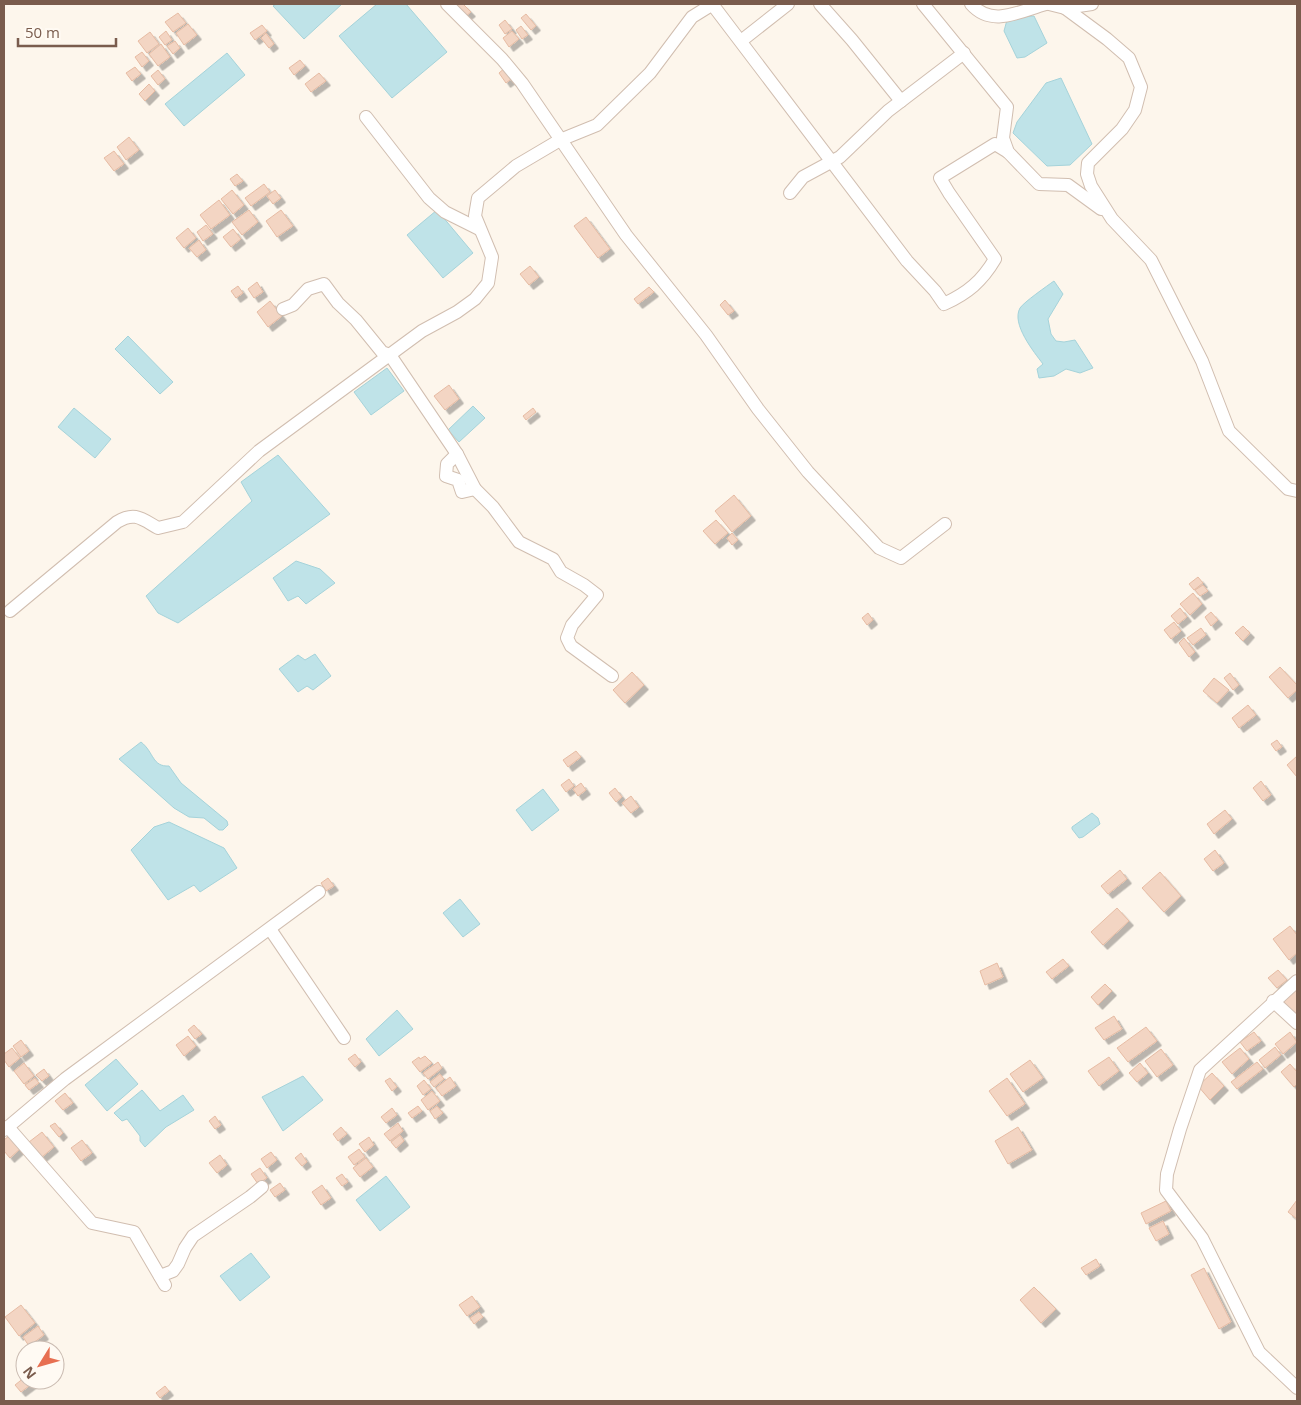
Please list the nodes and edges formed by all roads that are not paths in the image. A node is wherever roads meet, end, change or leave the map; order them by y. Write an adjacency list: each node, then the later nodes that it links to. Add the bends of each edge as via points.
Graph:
1 (447, 4): 14 (street, via 517,77)
2 (712, 4): 10 (street); 14 (street, via 692,17 650,73 597,125)
3 (788, 4): 10 (street)
4 (820, 4): 12 (street)
5 (923, 4): 11 (street)
6 (971, 4): 7 (street, via 985,15 997,18)
7 (1047, 4): 9 (street)
8 (1092, 4): 9 (street)
9 (1065, 8): 18 (street, via 1129,58 1141,87 1135,110 1122,129 1088,163 1091,186)
10 (741, 42): 16 (street)
11 (964, 53): 12 (street); 15 (street, via 1007,107 1003,138)
12 (900, 101): 16 (street)
13 (366, 117): 19 (street, via 429,198 445,212)
14 (560, 140): 19 (street, via 516,166 478,198 475,216); 25 (street, via 626,235 706,335 808,472 879,548 901,558)
15 (1008, 152): 16 (street, via 996,144 940,178 996,259 985,275 963,295 944,304 907,261); 18 (street, via 1038,184 1068,185)
16 (833, 161): 17 (street, via 803,177)
17 (790, 193)
18 (1112, 219): 24 (street, via 1151,260 1202,361 1229,431 1288,489)
19 (479, 229): 21 (street, via 492,257 488,284 475,299)
20 (283, 308): 21 (street, via 293,305 308,289 324,284 382,352)
21 (390, 355): 22 (street); 26 (street, via 259,451 183,522 158,528 137,516 126,516)
22 (457, 454): 23 (street); 23 (street, via 447,464 446,476 458,480 462,492)
23 (475, 489): 27 (street, via 493,506 520,542 553,559 560,572 597,595 572,625 567,638 571,646)
24 (1297, 491)
25 (945, 524)
26 (10, 610)
27 (612, 676)
28 (320, 892): 29 (street)
29 (270, 930): 33 (street); 34 (street, via 65,1079)
30 (1297, 981): 31 (street)
31 (1273, 1001): 32 (street); 36 (street, via 1200,1070 1167,1174 1166,1190 1202,1238 1259,1352)
32 (1297, 1023)
33 (344, 1038)
34 (6, 1129): 35 (street, via 92,1223 134,1232 162,1281 178,1264 193,1236)
35 (262, 1187)
36 (1297, 1388)

